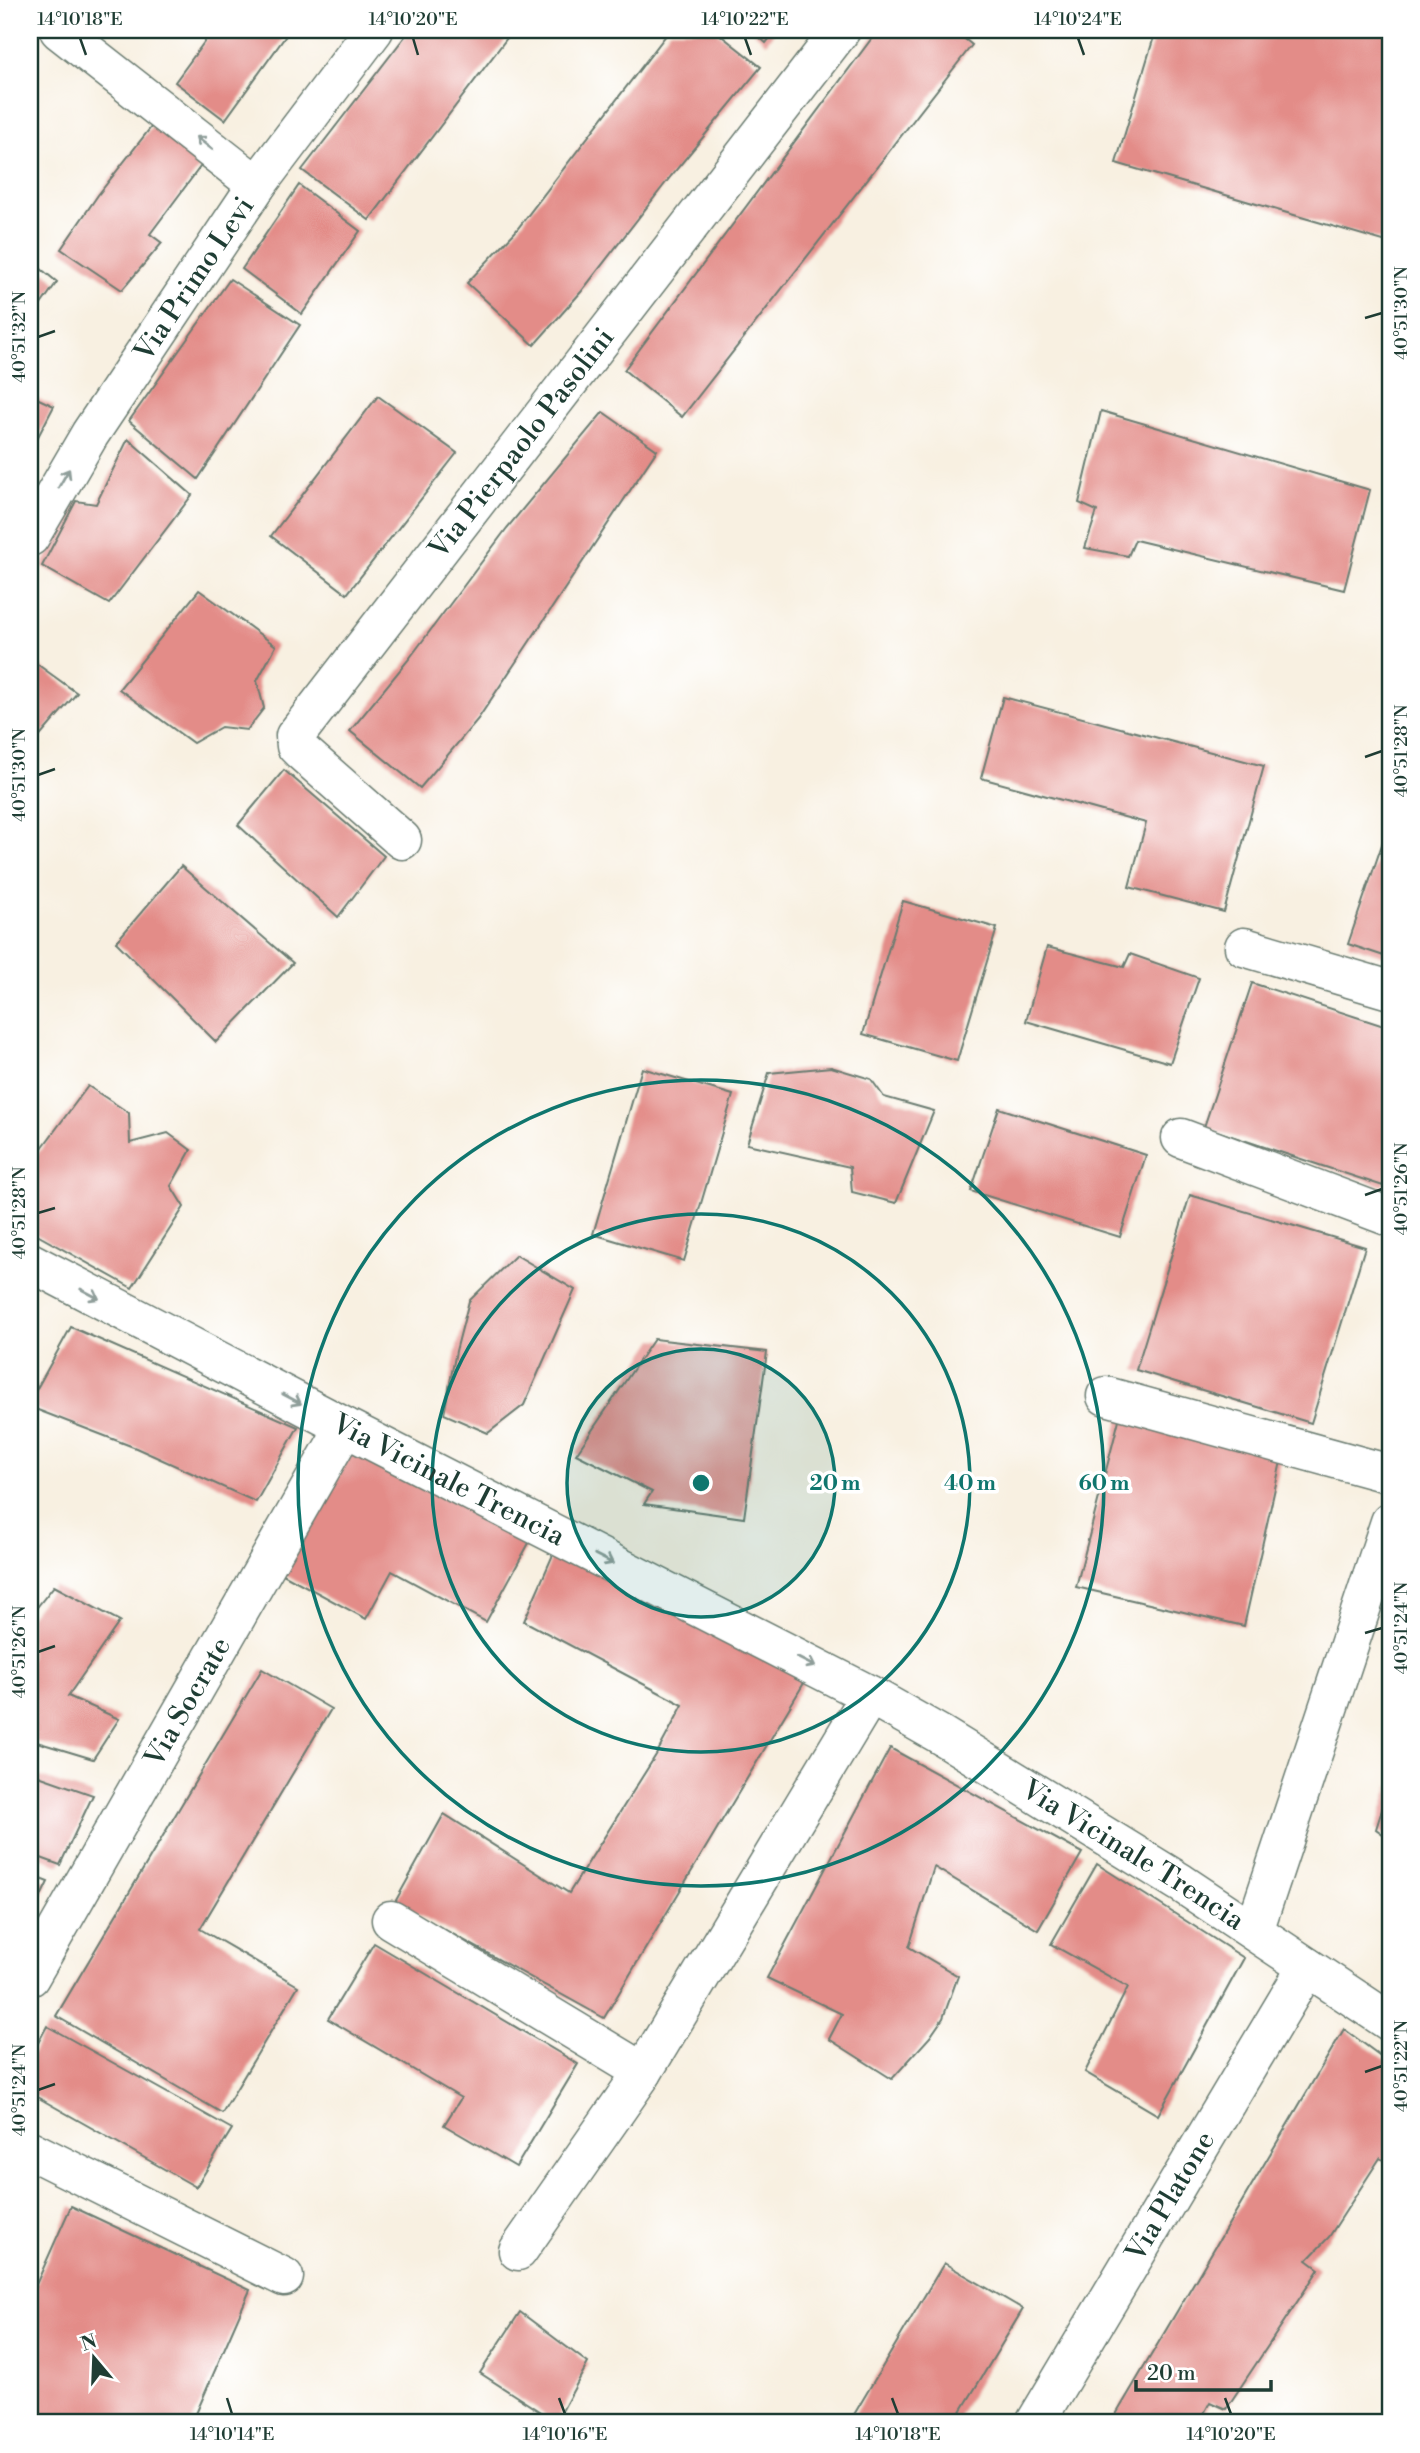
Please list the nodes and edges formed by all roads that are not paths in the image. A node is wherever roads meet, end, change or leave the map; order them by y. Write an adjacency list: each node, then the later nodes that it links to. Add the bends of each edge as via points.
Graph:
1 (59, 30): 4 (street, one-way to 1)
2 (374, 30): 4 (street, Via Primo Levi)
3 (841, 30): 6 (street, Via Pierpaolo Pasolini, via 295,736 301,751)
4 (257, 185): 5 (street, Via Primo Levi, one-way to 4, via 90,434)
5 (30, 537)
6 (402, 841)
7 (1244, 947): 8 (street)
8 (1390, 990)
9 (1181, 1138): 10 (street)
10 (1390, 1217)
11 (30, 1262): 13 (street, Via Vicinale Trencia, one-way to 13)
12 (1107, 1396): 14 (street)
13 (345, 1427): 16 (street, Via Vicinale Trencia, one-way to 16); 20 (street, Via Socrate)
14 (1390, 1474)
15 (1390, 1522): 18 (street)
16 (870, 1695): 18 (street, Via Vicinale Trencia); 22 (street)
17 (391, 1920): 22 (street)
18 (1254, 1931): 19 (street, Via Vicinale Trencia)
19 (1307, 1967): 21 (street, Via Vicinale Trencia); 26 (street, Via Platone)
20 (30, 1977)
21 (1390, 2022)
22 (643, 2072): 24 (street)
23 (30, 2150): 25 (street)
24 (518, 2250)
25 (284, 2277)
26 (1035, 2423)

